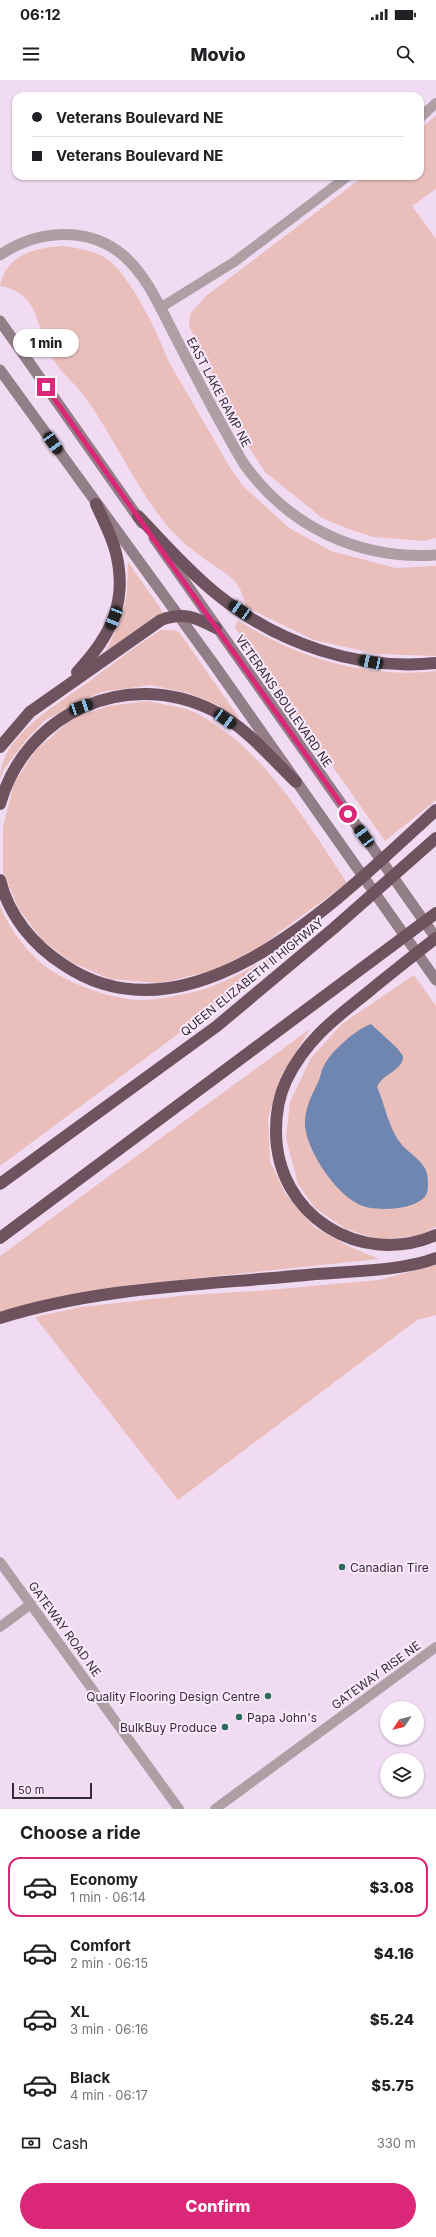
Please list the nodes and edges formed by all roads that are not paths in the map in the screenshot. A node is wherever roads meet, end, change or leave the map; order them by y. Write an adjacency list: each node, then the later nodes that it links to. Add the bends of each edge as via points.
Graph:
1 (436, 103): 2 (street)
2 (424, 114)
3 (343, 180): 5 (street, via 234,262)
4 (0, 255): 5 (street, EAST LAKE RAMP NE, via 34,238 53,234 87,237 109,245 125,257 136,269)
5 (160, 308): 10 (street, EAST LAKE RAMP NE, via 232,445 257,483 273,499 298,520 340,542 388,554)
6 (0, 321): 9 (main road, VETERANS BOULEVARD NE)
7 (0, 370): 8 (main road)
8 (96, 504): 11 (main road); 14 (highway, via 116,552 120,581 119,606 109,630 94,653)
9 (138, 516): 12 (main road, VETERANS BOULEVARD NE); 13 (highway, via 218,596 284,636 325,652 371,662 421,665)
10 (436, 555)
11 (178, 615): 12 (highway, via 187,615); 14 (highway, via 161,620); 16 (main road)
12 (216, 628): 22 (main road, VETERANS BOULEVARD NE)
13 (436, 663)
14 (55, 693): 15 (highway, via 30,712)
15 (0, 747)
16 (296, 782): 17 (highway, via 247,734 214,711 180,698 149,693 114,696 81,707 48,728 20,757 4,789); 23 (main road)
17 (0, 804)
18 (436, 810): 20 (highway, via 337,898 261,954 235,968 201,981 151,990 113,987 92,980 78,975 49,955 22,928 9,907)
19 (436, 838): 24 (highway, QUEEN ELIZABETH II HIGHWAY, via 217,1026)
20 (0, 880)
21 (436, 913): 26 (highway)
22 (436, 938): 25 (highway, via 314,1037 285,1083 278,1109 276,1138 279,1164 289,1188 312,1215 339,1234 365,1242 393,1244 418,1241)
23 (435, 978)
24 (0, 1184)
25 (436, 1235)
26 (0, 1238)
27 (436, 1258): 28 (highway, via 388,1267 192,1284 96,1296)
28 (0, 1318)
29 (0, 1562): 30 (street, GATEWAY ROAD NE)
30 (31, 1604): 31 (street); 33 (street, GATEWAY ROAD NE)
31 (0, 1627)
32 (436, 1647): 34 (street, GATEWAY RISE NE)
33 (179, 1809)
34 (215, 1809)

